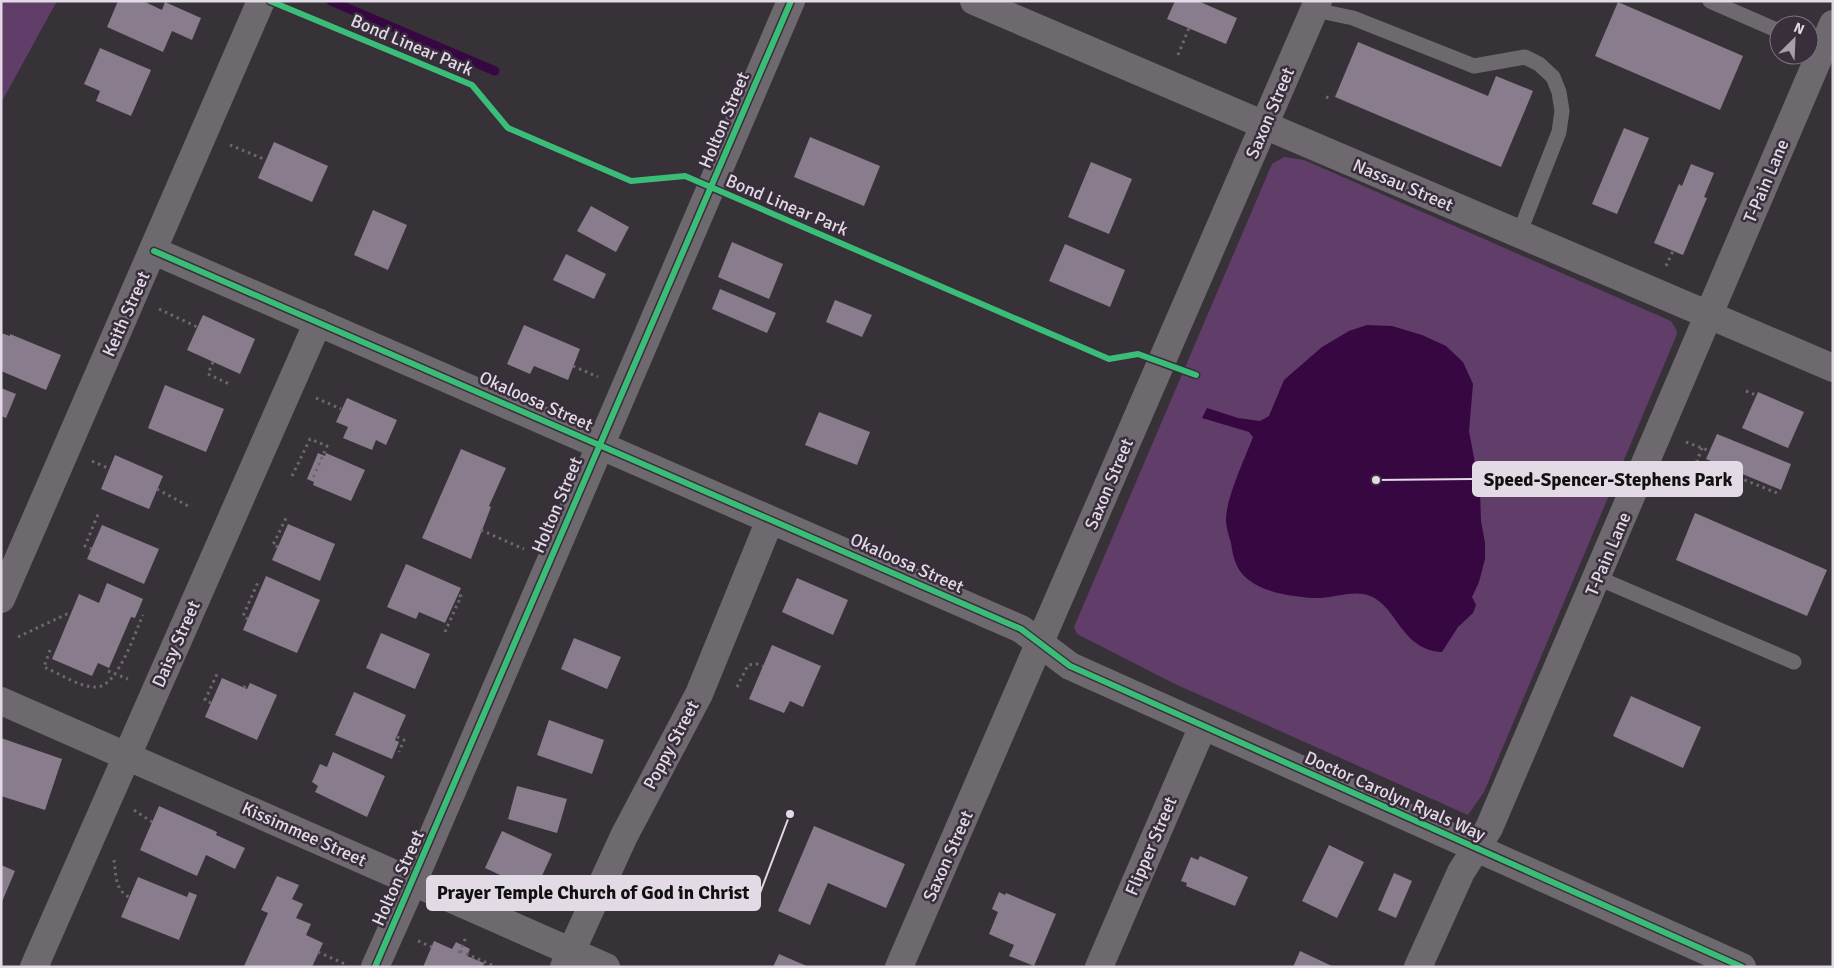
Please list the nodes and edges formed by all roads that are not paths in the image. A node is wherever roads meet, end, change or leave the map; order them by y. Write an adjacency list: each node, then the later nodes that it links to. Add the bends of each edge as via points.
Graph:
1 (261, 1): 12 (street, Keith Street)
2 (791, 1): 16 (street, Holton Street)
3 (974, 1): 10 (street, Nassau Street)
4 (1710, 1): 7 (lane)
5 (1316, 6): 10 (street, Saxon Street); 11 (lane, via 1474,66 1525,56 1553,77 1562,111 1559,132)
6 (1833, 24): 8 (street, T-Pain Lane)
7 (1769, 27)
8 (1819, 43)
9 (1809, 65): 13 (street, T-Pain Lane)
10 (1265, 126): 11 (street, Nassau Street); 20 (street, Saxon Street)
11 (1519, 234): 13 (street, Nassau Street)
12 (154, 251): 14 (street, Okaloosa Street); 19 (street, Keith Street)
13 (1709, 315): 15 (street, Nassau Street); 18 (street, T-Pain Lane)
14 (318, 322): 16 (street, Okaloosa Street); 24 (street, Daisy Street)
15 (1833, 368)
16 (599, 445): 17 (street, Okaloosa Street); 26 (street, Holton Street)
17 (770, 520): 20 (street, Okaloosa Street, via 1021,629); 27 (street, Poppy Street, via 698,694 624,836)
18 (1598, 578): 21 (lane); 25 (street, T-Pain Lane, via 1489,828)
19 (1, 599)
20 (1040, 644): 23 (street, Doctor Carolyn Ryals Way, via 1070,666); 31 (street, Saxon Street)
21 (1794, 662)
22 (1, 701): 24 (street, Kissimmee Street)
23 (1203, 726): 25 (street, Doctor Carolyn Ryals Way); 32 (street, Flipper Street)
24 (126, 756): 26 (street, Kissimmee Street); 28 (street, Daisy Street)
25 (1476, 849): 33 (street, T-Pain Lane, via 1461,872); 34 (street, Doctor Carolyn Ryals Way)
26 (413, 882): 27 (street, Kissimmee Street); 29 (street, Holton Street)
27 (567, 959): 30 (street, Kissimmee Street)
28 (34, 967)
29 (375, 967)
30 (606, 967)
31 (899, 967)
32 (1099, 967)
33 (1418, 967)
34 (1742, 967)

